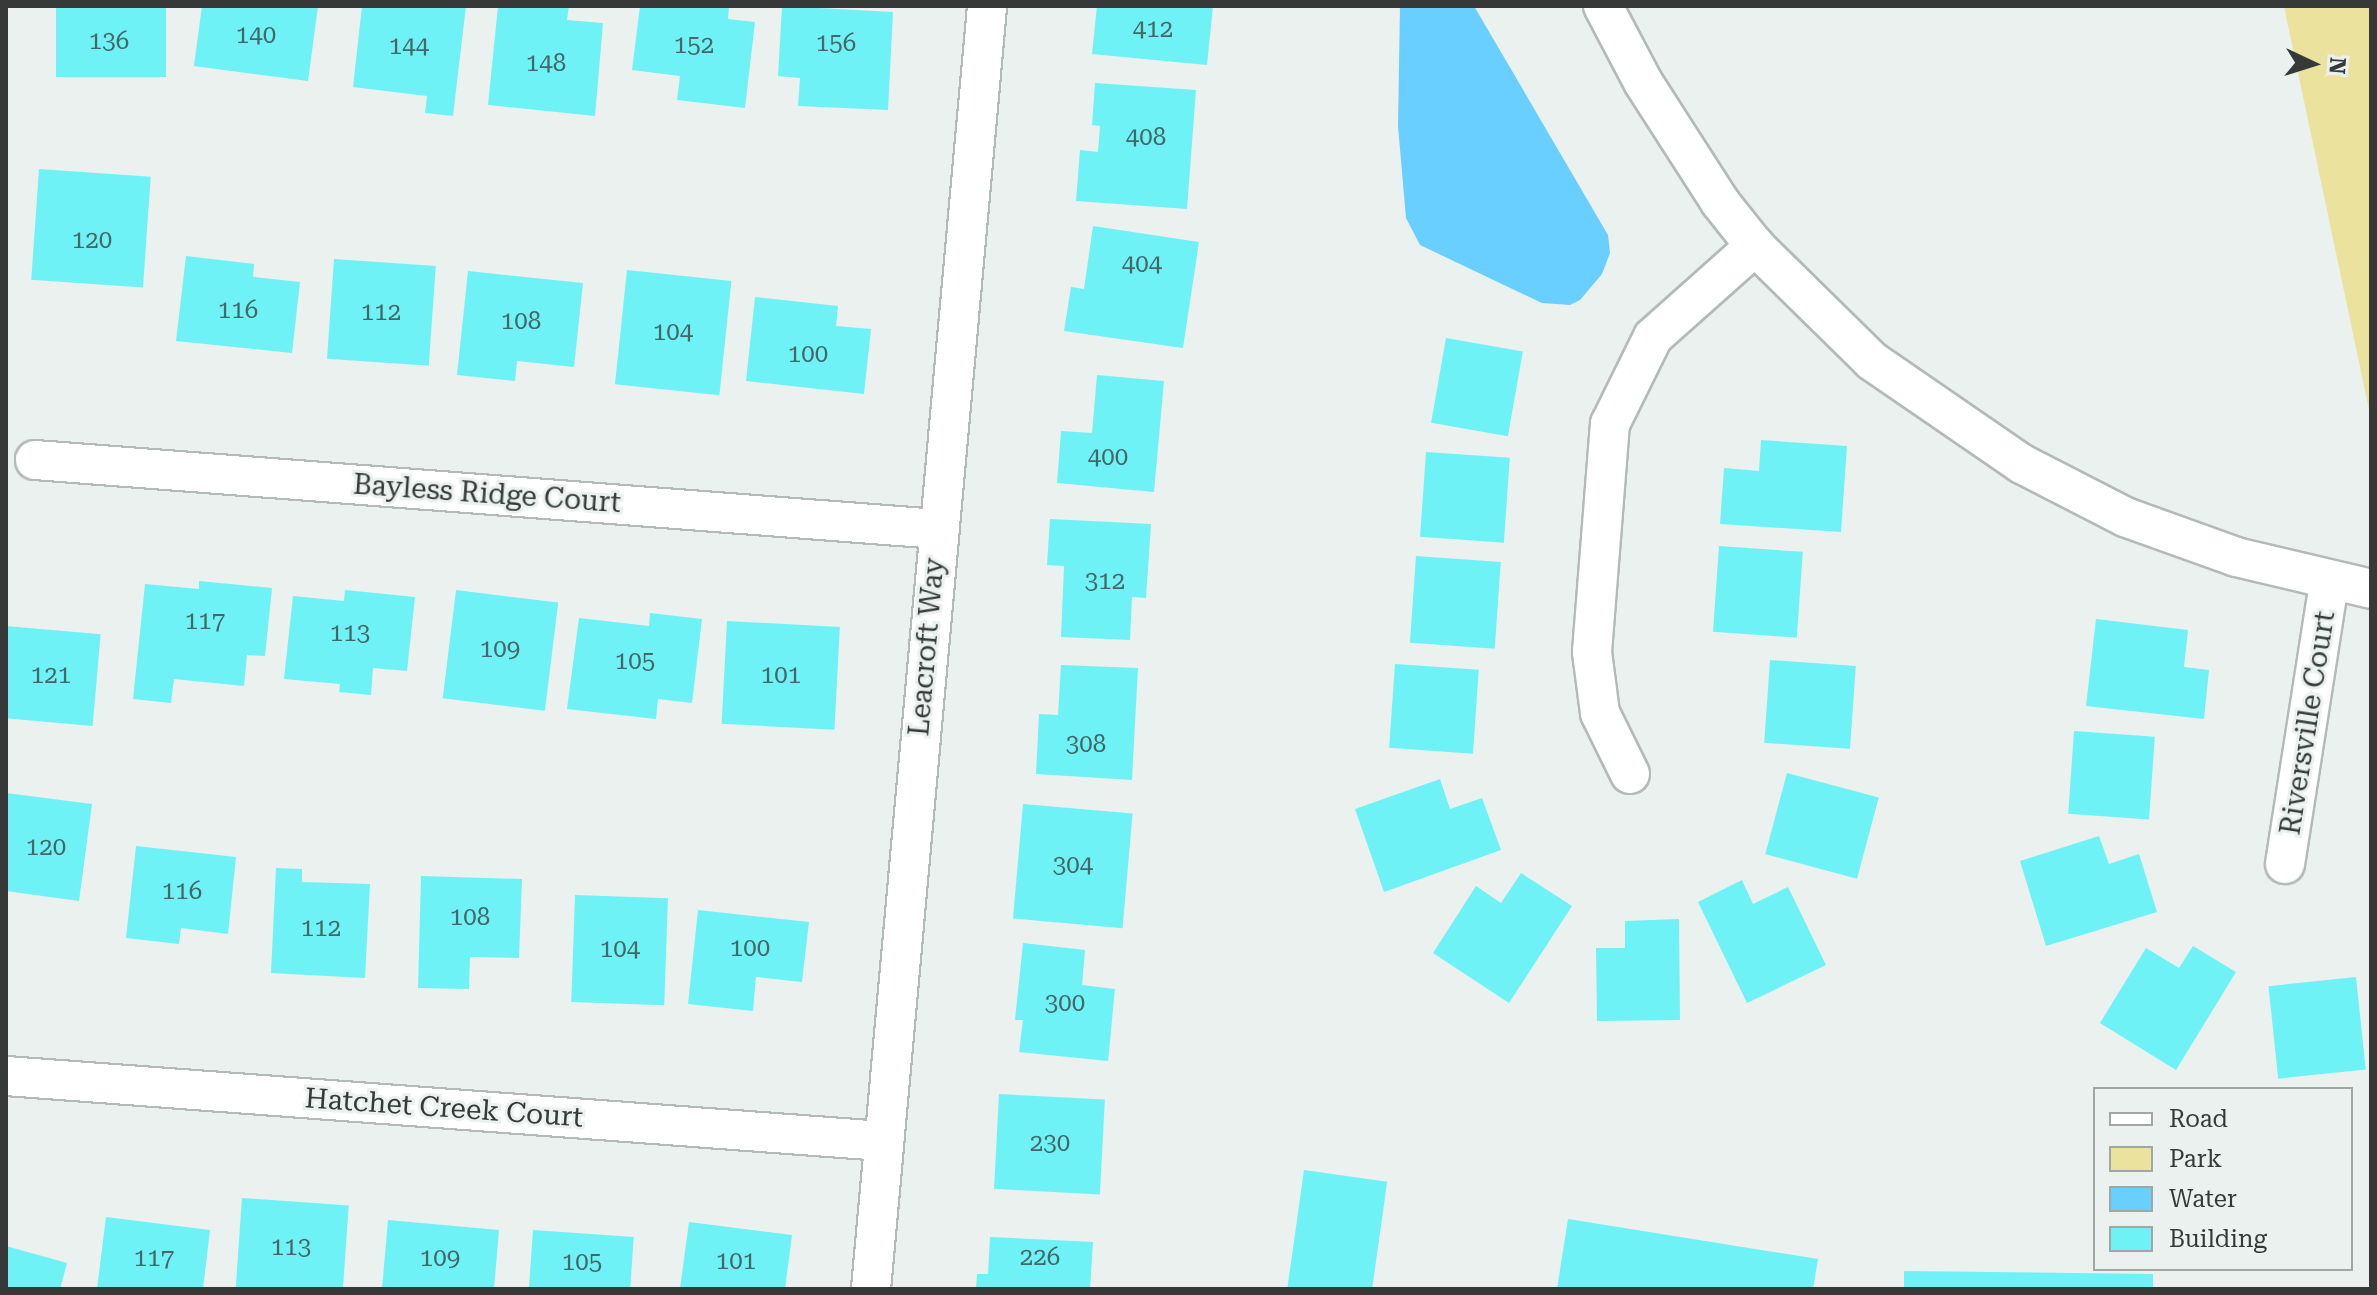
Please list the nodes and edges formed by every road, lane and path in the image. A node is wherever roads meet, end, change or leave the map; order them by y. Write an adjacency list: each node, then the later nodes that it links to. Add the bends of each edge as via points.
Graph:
1 (987, 6): 5 (street, Leacroft Way)
2 (1603, 6): 3 (street, via 1682,146)
3 (1755, 246): 6 (street, via 1872,361 2022,464 2125,517); 8 (street, via 1653,337 1610,424 1592,652 1600,713)
4 (35, 460): 5 (street, Bayless Ridge Court)
5 (938, 529): 11 (street, Leacroft Way)
6 (2329, 583): 7 (street); 9 (street, Riversville Court)
7 (2371, 589)
8 (1630, 774)
9 (2285, 864)
10 (6, 1076): 11 (street, Hatchet Creek Court)
11 (882, 1141): 12 (street, Leacroft Way)
12 (871, 1289)

